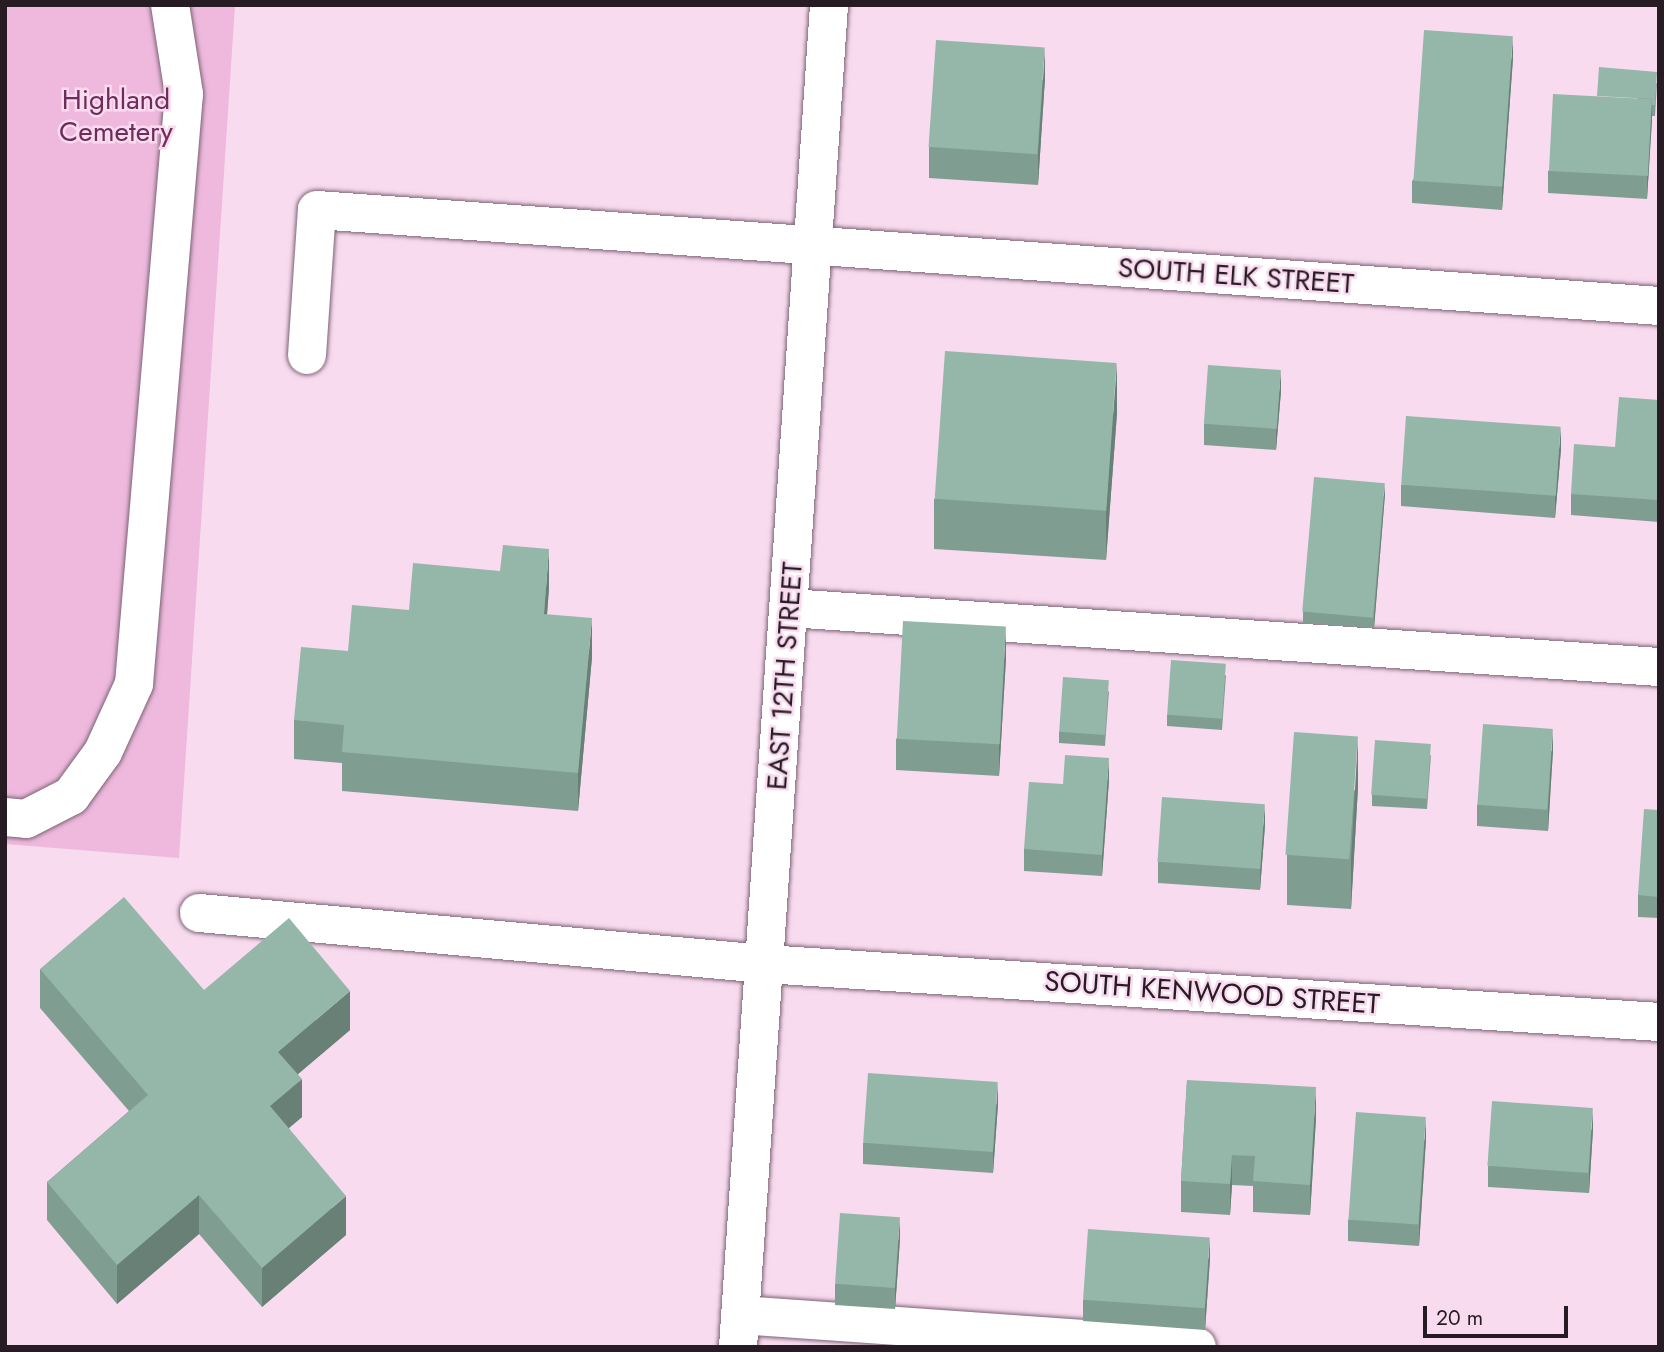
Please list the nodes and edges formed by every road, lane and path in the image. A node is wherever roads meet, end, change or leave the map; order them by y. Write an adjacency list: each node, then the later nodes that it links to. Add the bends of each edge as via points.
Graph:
1 (170, 5): 8 (street, via 184,94 134,684 103,752 71,796 26,819)
2 (829, 5): 3 (street, EAST 12TH STREET)
3 (813, 246): 4 (street, SOUTH ELK STREET); 5 (street, SOUTH ELK STREET, via 317,210); 6 (street, EAST 12TH STREET)
4 (1659, 306)
5 (307, 355)
6 (789, 608): 7 (street); 10 (street, EAST 12TH STREET)
7 (1659, 667)
8 (5, 817)
9 (199, 913): 10 (street, SOUTH KENWOOD STREET)
10 (765, 964): 11 (street, SOUTH KENWOOD STREET); 12 (street, EAST 12TH STREET)
11 (1659, 1022)
12 (740, 1331): 13 (street)
13 (1197, 1347)

